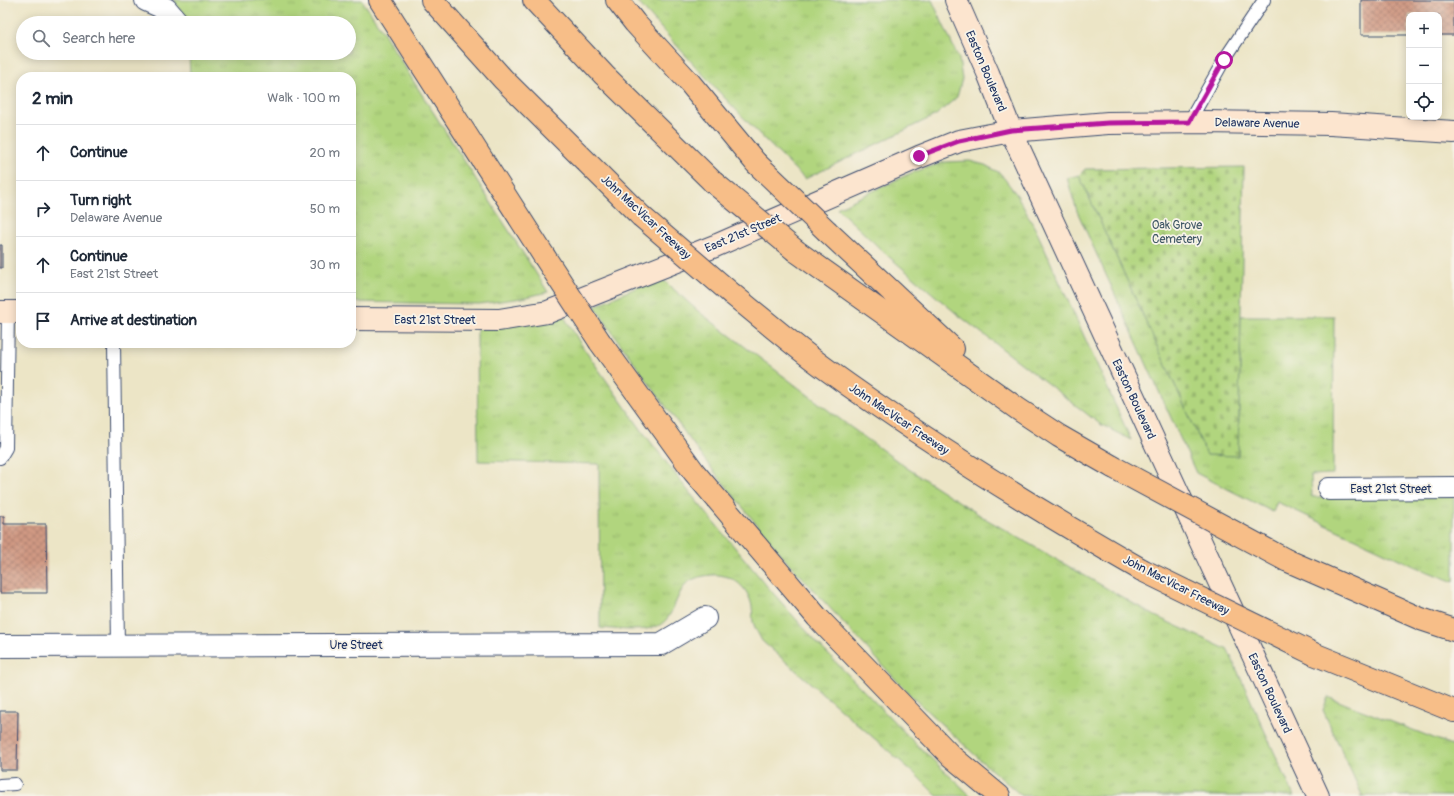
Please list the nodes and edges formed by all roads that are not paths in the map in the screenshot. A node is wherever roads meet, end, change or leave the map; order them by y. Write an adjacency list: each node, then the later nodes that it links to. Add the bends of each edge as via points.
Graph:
1 (146, 0): 8 (street, via 166,9)
2 (380, 0): 26 (highway, bridge, via 600,342 694,472 817,617 951,756)
3 (432, 0): 23 (highway, John MacVicar Freeway, bridge, via 503,78 641,216 825,369 928,440 1059,522 1142,570 1314,654)
4 (534, 0): 15 (highway, bridge, via 604,75 713,182 796,251)
5 (617, 0): 15 (highway, bridge, via 756,163)
6 (956, 0): 10 (main road, Easton Boulevard)
7 (1264, 0): 9 (lane, via 1224,60)
8 (172, 16)
9 (1189, 122): 10 (main road, Delaware Avenue, via 1108,123); 11 (main road, Delaware Avenue, via 1332,124)
10 (1011, 130): 13 (main road, East 21st Street, via 952,143 714,246 548,312 499,320); 27 (main road, Easton Boulevard)
11 (1454, 132)
12 (10, 312): 16 (lane, via 6,448)
13 (356, 319)
14 (114, 348): 22 (lane)
15 (1018, 410): 20 (highway, bridge, via 1113,467 1286,560 1421,619)
16 (0, 458)
17 (1454, 488): 18 (street, East 21st Street)
18 (1329, 489)
19 (705, 618): 22 (street, Ure Street, via 661,644)
20 (1454, 630)
21 (0, 646): 22 (street, Ure Street)
22 (118, 646)
23 (1454, 711)
24 (15, 784): 25 (lane)
25 (0, 785)
26 (999, 796)
27 (1318, 796)

